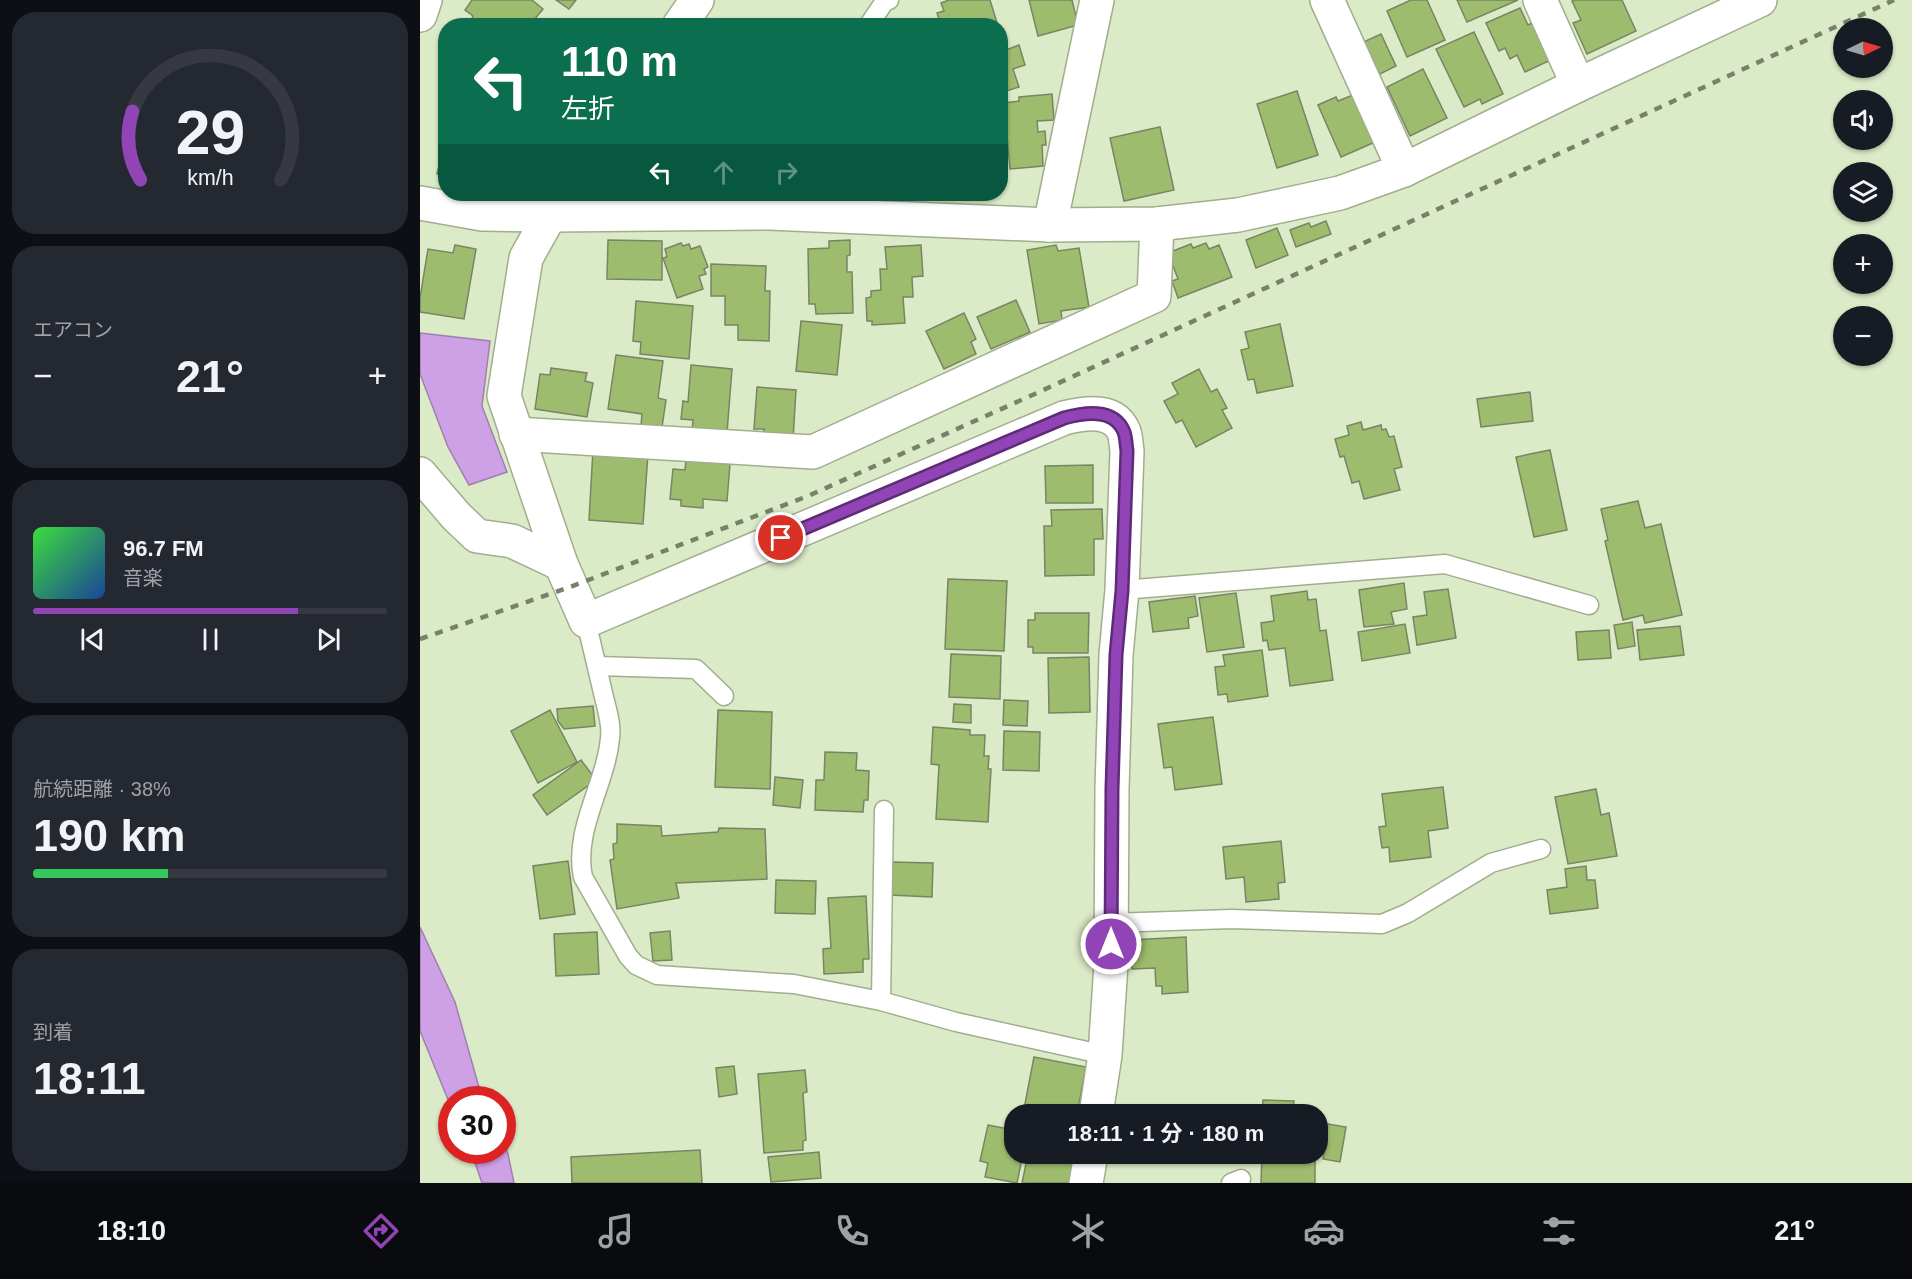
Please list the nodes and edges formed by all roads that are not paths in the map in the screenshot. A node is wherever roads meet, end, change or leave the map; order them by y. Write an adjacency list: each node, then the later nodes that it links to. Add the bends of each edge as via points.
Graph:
1 (425, 0): 8 (street)
2 (697, 0): 9 (street)
3 (889, 0): 10 (lane)
4 (1097, 0): 16 (street)
5 (1327, 0): 12 (street)
6 (1540, 0): 11 (street)
7 (1760, 0): 11 (street)
8 (420, 15)
9 (685, 18)
10 (873, 18)
11 (1578, 85): 12 (street)
12 (1404, 170): 15 (street, via 1340,193 1290,205)
13 (420, 203): 14 (street, via 482,214)
14 (557, 204): 16 (street); 17 (street, via 526,258 504,396)
15 (1157, 224): 16 (street); 17 (street, via 1154,296 813,452)
16 (1050, 225)
17 (516, 434): 19 (street)
18 (420, 474): 19 (street, via 477,536 512,541)
19 (561, 564): 22 (street)
20 (1122, 591): 21 (lane, via 1445,564); 22 (street, via 1127,451 1124,431 1115,419 1084,412); 27 (street, via 1116,655)
21 (1589, 605)
22 (586, 621): 23 (lane)
23 (597, 666): 24 (lane, via 696,669); 28 (lane, via 611,737 585,831 581,868 628,956 636,965 657,975 794,984)
24 (724, 696)
25 (884, 810): 28 (lane)
26 (1541, 849): 27 (lane, via 1491,863 1417,908 1382,924 1231,919)
27 (1111, 923): 29 (street)
28 (881, 1001): 29 (lane)
29 (1105, 1055): 30 (street)
30 (1098, 1104)
31 (1089, 1164): 32 (street)
32 (1086, 1183)

